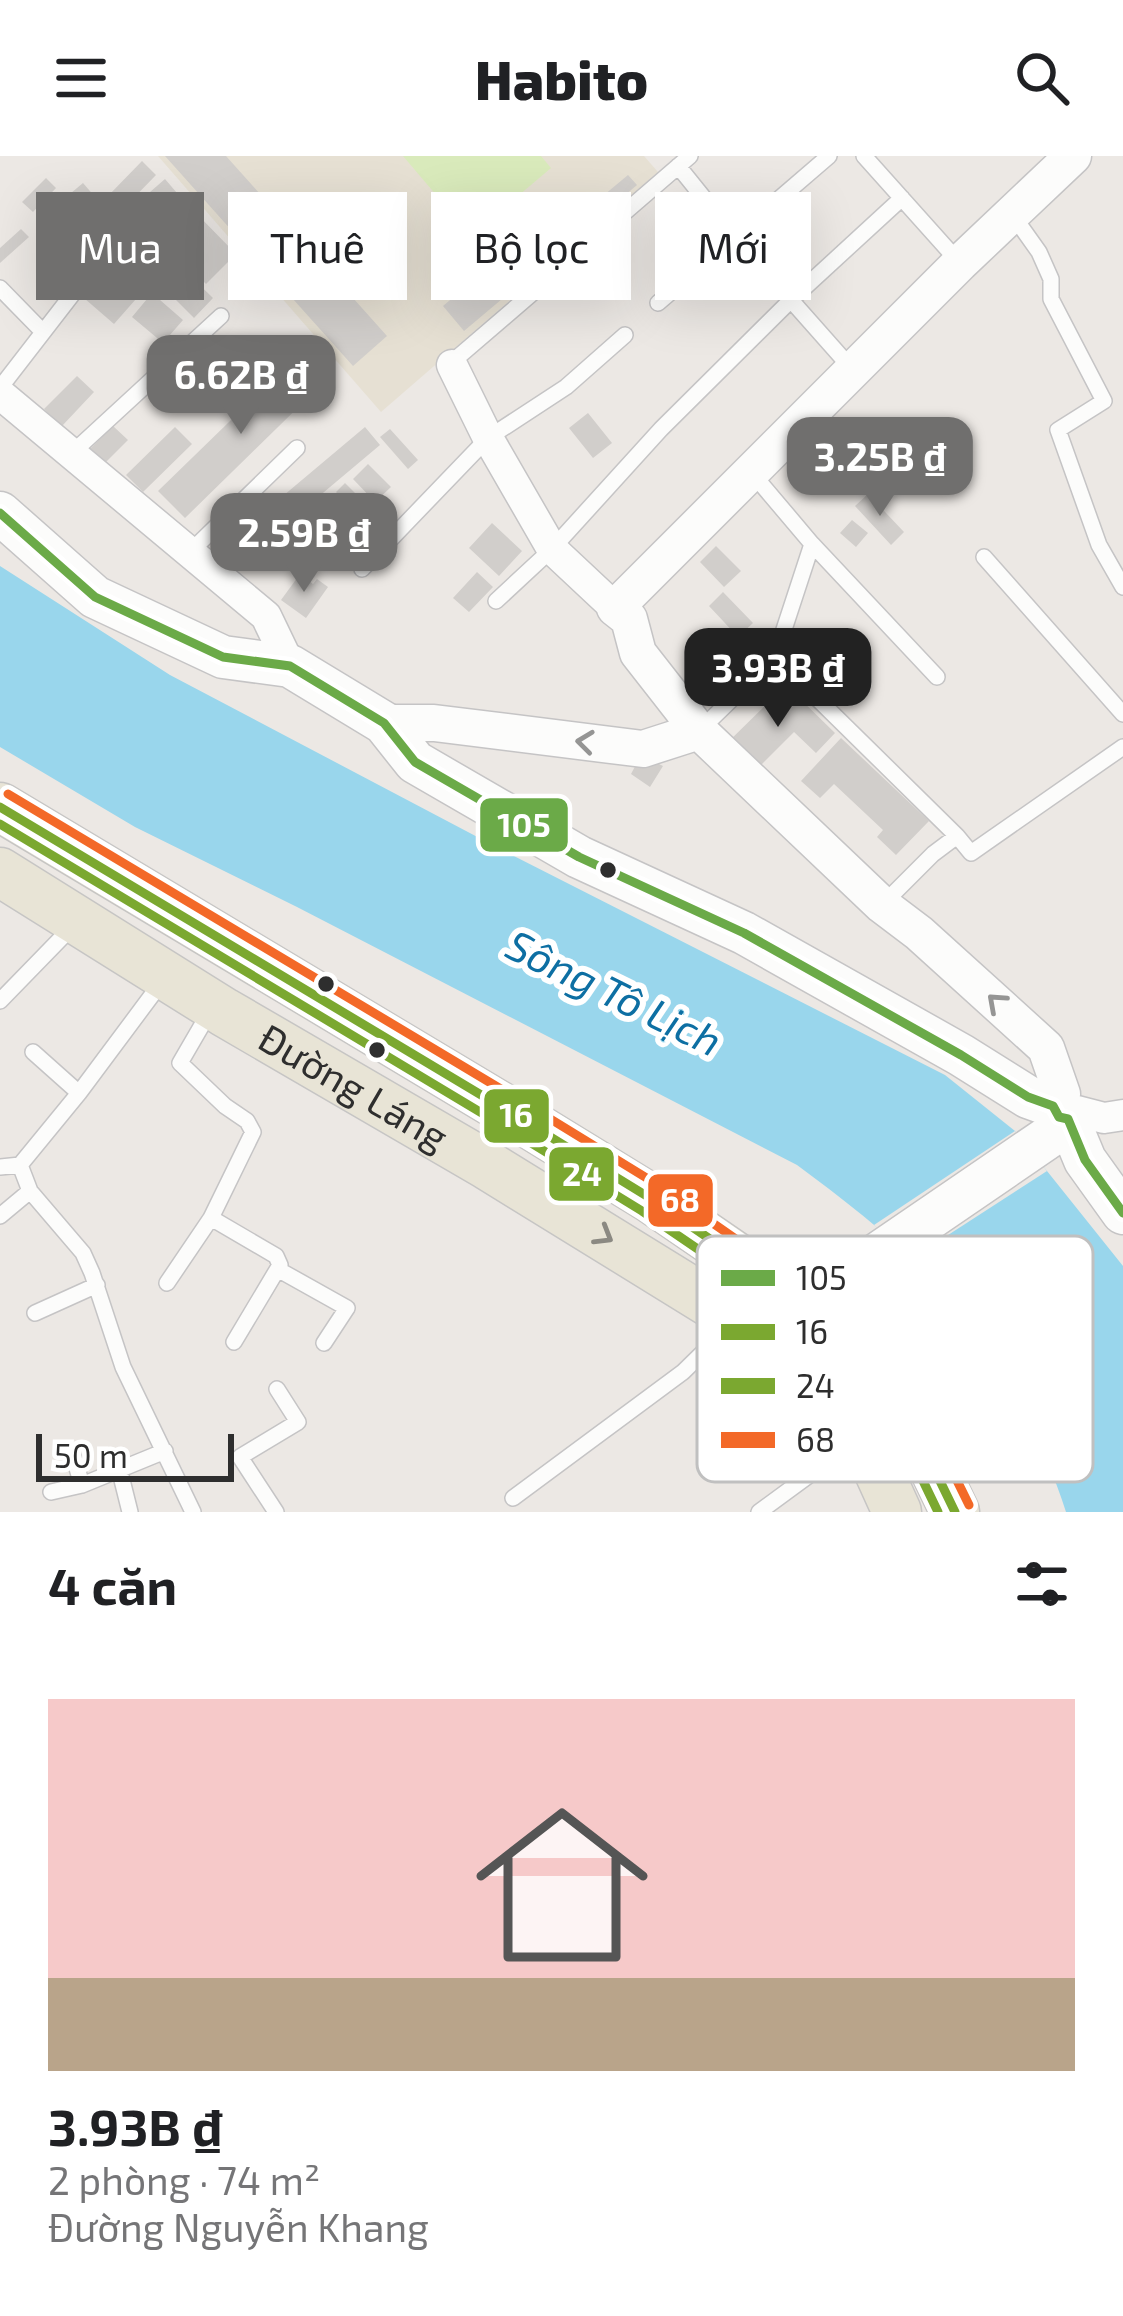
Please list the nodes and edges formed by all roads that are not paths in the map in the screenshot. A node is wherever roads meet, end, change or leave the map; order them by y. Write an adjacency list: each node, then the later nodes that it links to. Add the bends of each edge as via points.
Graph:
1 (829, 156): 6 (lane)
2 (864, 156): 7 (lane)
3 (1064, 159): 9 (street)
4 (684, 161): 5 (lane); 8 (lane)
5 (705, 192)
6 (788, 192)
7 (902, 198): 10 (lane); 11 (lane)
8 (631, 207)
9 (1012, 214): 10 (street); 34 (lane, via 1039,251 1052,299 1104,401 1058,430)
10 (960, 263): 22 (street)
11 (811, 282)
12 (0, 288): 19 (lane)
13 (68, 300): 19 (lane)
14 (522, 300): 21 (lane)
15 (662, 300): 17 (lane)
16 (791, 300): 22 (lane); 30 (lane)
17 (658, 303)
18 (221, 316): 26 (lane)
19 (43, 332): 23 (lane)
20 (625, 335): 24 (lane, via 566,387)
21 (448, 360): 24 (street)
22 (854, 371): 27 (street)
23 (0, 391): 26 (street)
24 (488, 438): 30 (street); 33 (lane)
25 (297, 448): 31 (lane)
26 (70, 454): 31 (street)
27 (752, 473): 29 (lane); 36 (street)
28 (0, 513): 38 (main road, via 95,597 223,657)
29 (812, 544): 37 (lane); 39 (lane)
30 (552, 549): 35 (lane); 36 (street)
31 (189, 553): 38 (street, via 266,616)
32 (984, 557): 40 (lane)
33 (362, 568)
34 (1123, 587)
35 (496, 601)
36 (615, 608): 42 (street, via 629,619 638,653)
37 (775, 657): 42 (lane); 45 (lane)
38 (290, 666): 41 (main road)
39 (937, 677)
40 (1123, 714)
41 (384, 723): 42 (street, one-way to 41, via 643,749); 54 (main road, via 415,762 579,857 744,933 1028,1097)
42 (699, 731): 47 (street)
43 (1123, 747): 45 (lane, via 971,853)
44 (0, 807): 56 (main road, Đường Láng)
45 (957, 836): 47 (lane)
46 (0, 872): 48 (main road, Đường Láng)
47 (882, 905): 54 (street, one-way to 47, via 1046,1048)
48 (78, 920): 49 (main road, Đường Láng); 50 (lane)
49 (166, 977): 51 (main road, Đường Láng); 53 (lane)
50 (0, 1001)
51 (213, 1005): 58 (main road, Đường Láng); 63 (lane, via 180,1063 253,1132)
52 (33, 1052): 53 (lane)
53 (79, 1093): 57 (lane)
54 (1065, 1110): 55 (street); 61 (main road, via 1085,1160); 65 (main road, via 1057,1132)
55 (1123, 1114)
56 (518, 1117): 58 (main road); 64 (main road, Đường Láng)
57 (20, 1165): 59 (lane); 60 (lane)
58 (488, 1165): 69 (main road, Đường Láng, one-way to 69)
59 (0, 1167)
60 (30, 1191): 62 (lane); 68 (lane, via 82,1253)
61 (1123, 1213)
62 (0, 1216)
63 (211, 1218): 66 (lane, via 276,1256); 67 (lane)
64 (705, 1236)
65 (902, 1236)
66 (279, 1270): 72 (lane); 73 (lane, via 347,1308)
67 (167, 1282)
68 (98, 1290): 70 (lane); 71 (lane); 76 (lane, via 123,1367)
69 (697, 1295)
70 (60, 1311)
71 (35, 1313)
72 (234, 1342)
73 (324, 1343)
74 (697, 1358): 84 (lane)
75 (277, 1389): 87 (lane, via 298,1423 240,1457)
76 (165, 1451): 78 (lane); 86 (lane)
77 (74, 1459): 82 (lane)
78 (118, 1468): 82 (lane); 85 (lane)
79 (800, 1482): 88 (lane)
80 (884, 1482): 89 (main road, Đường Láng)
81 (940, 1482): 90 (main road, Đường Láng)
82 (82, 1485): 83 (lane)
83 (51, 1492)
84 (513, 1498)
85 (130, 1512)
86 (193, 1512)
87 (276, 1512)
88 (759, 1512)
89 (897, 1512)
90 (955, 1512)

